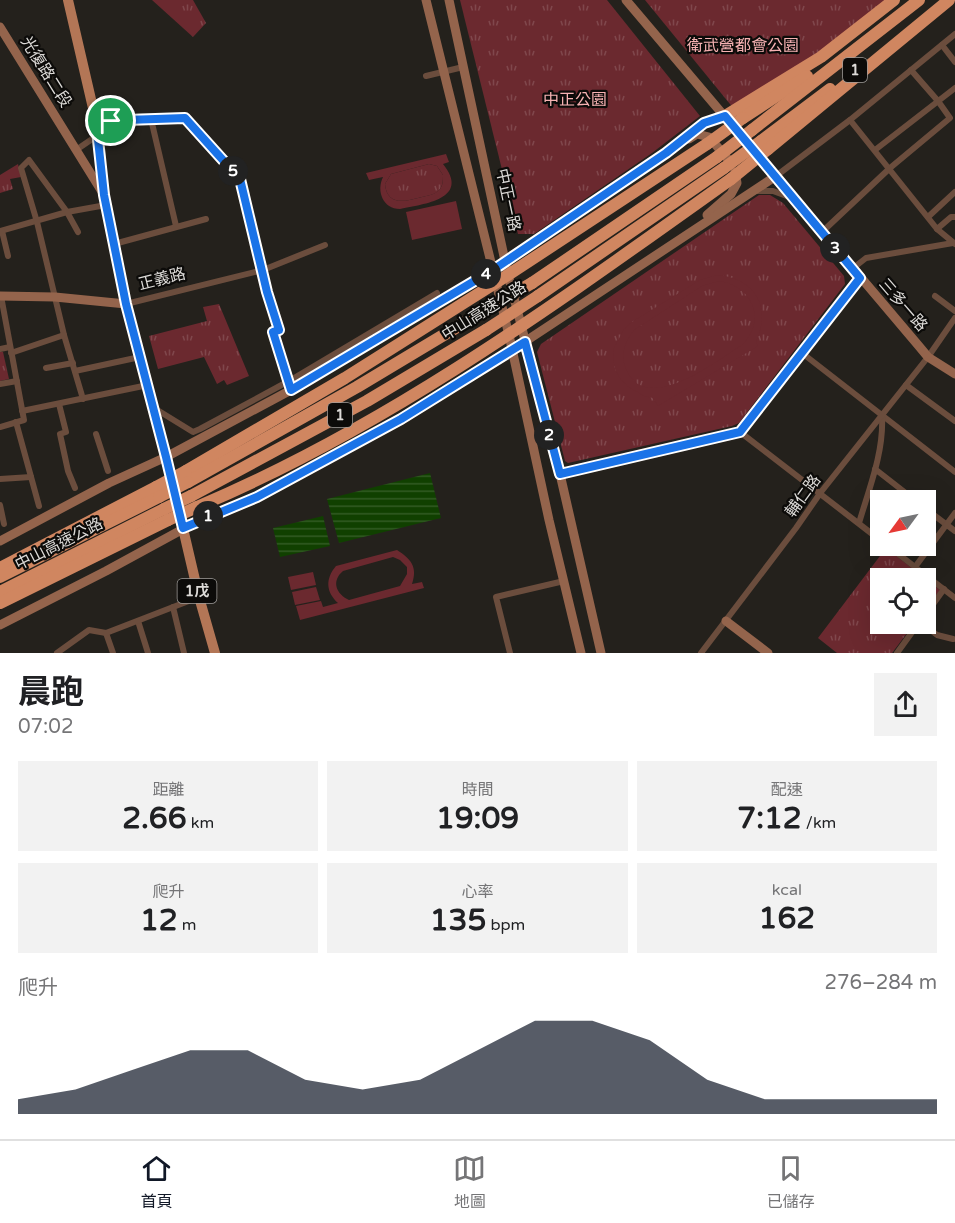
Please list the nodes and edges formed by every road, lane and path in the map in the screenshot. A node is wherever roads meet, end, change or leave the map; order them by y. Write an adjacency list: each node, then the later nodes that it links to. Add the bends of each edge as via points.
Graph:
1 (68, 0): 22 (main road, 1戊)
2 (426, 0): 15 (street, 中正一路)
3 (449, 0): 13 (street, 中正一路)
4 (626, 0): 19 (street, 三多一路)
5 (894, 0): 19 (highway, via 821,57)
6 (909, 0): 53 (highway, bridge, via 831,60)
7 (919, 0): 97 (highway, 中山高速公路 / 1, bridge, via 717,157 532,283 357,387)
8 (949, 0): 24 (highway, 中山高速公路 / 1)
9 (0, 27): 25 (street, 光復路二段)
10 (955, 34): 11 (street)
11 (942, 45): 12 (street); 14 (street)
12 (955, 62)
13 (463, 67): 15 (street); 49 (street, 中正一路)
14 (911, 70): 18 (street); 21 (street)
15 (444, 72): 16 (street); 52 (street, 中正一路)
16 (426, 76)
17 (955, 88): 18 (street)
18 (939, 100): 26 (street); 28 (street, via 950,118)
19 (725, 116): 27 (street, via 704,123); 29 (street, 三多一路)
20 (151, 119): 22 (street); 39 (street); 51 (street, via 185,118 240,179)
21 (850, 120): 26 (street); 29 (street)
22 (96, 121): 23 (main road, 1戊)
23 (98, 135): 25 (street); 33 (main road, 1戊)
24 (764, 145): 63 (highway, bridge, via 731,179); 107 (highway, 中山高速公路 / 1, bridge, via 724,168 486,330 367,401 191,496)
25 (76, 150): 33 (street, 光復路二段)
26 (875, 150): 28 (street)
27 (666, 153): 47 (street, via 697,134 709,137 734,168 737,183 731,194); 49 (street)
28 (890, 168): 35 (street); 43 (street)
29 (776, 176): 30 (street); 32 (street, 三多一路)
30 (752, 192): 32 (street, via 773,191); 47 (street)
31 (955, 192): 35 (street)
32 (795, 199): 43 (street, 三多一路)
33 (105, 200): 34 (street); 45 (main road, 1戊)
34 (67, 212): 38 (street); 38 (street, via 29,160 21,168); 42 (street)
35 (928, 217): 40 (street)
36 (955, 218): 40 (street)
37 (206, 219): 39 (street)
38 (37, 222): 41 (street); 59 (street)
39 (176, 226): 45 (street)
40 (937, 229): 44 (street)
41 (1, 231): 48 (street)
42 (78, 232)
43 (822, 232): 50 (street, 三多一路)
44 (954, 243): 50 (street, via 866,258)
45 (114, 244): 60 (main road, 1戊)
46 (325, 245): 51 (street, 正義路)
47 (660, 251): 66 (street)
48 (8, 256)
49 (506, 262): 52 (street); 53 (street, 中正一路)
50 (852, 269): 54 (street, 三多一路)
51 (263, 270): 60 (street, 正義路); 81 (street, via 279,330 273,332)
52 (493, 270): 55 (street, 中正一路); 81 (street)
53 (508, 275): 55 (highway); 63 (street, 中正一路)
54 (860, 278): 70 (street); 72 (street, 三多一路)
55 (496, 283): 65 (street, 中正一路); 97 (highway)
56 (437, 293): 81 (street)
57 (0, 296): 59 (street, 正義路); 69 (street)
58 (935, 296): 61 (street)
59 (56, 297): 60 (street, 正義路); 64 (street)
60 (126, 304): 71 (main road, 1戊)
61 (955, 311)
62 (955, 318): 72 (street, 輔仁路)
63 (521, 327): 65 (highway); 66 (street, 中正一路)
64 (64, 335): 69 (street); 73 (street)
65 (509, 335): 68 (street, 中正一路); 107 (highway, bridge, via 370,422 244,488)
66 (525, 342): 68 (street); 96 (street, 中正一路)
67 (0, 349): 69 (street)
68 (512, 349): 112 (street, via 380,430 257,497); 120 (street, 中正一路)
69 (11, 350): 77 (street)
70 (802, 353): 86 (street); 90 (street)
71 (141, 357): 75 (street); 80 (main road, 1戊)
72 (928, 357): 76 (street, 三多一路); 79 (street, 輔仁路)
73 (73, 363): 74 (street); 75 (street)
74 (46, 368)
75 (75, 371): 82 (street)
76 (955, 374)
77 (17, 381): 78 (street); 85 (street)
78 (0, 384)
79 (906, 385): 86 (street, 輔仁路); 87 (street)
80 (148, 386): 82 (street); 84 (main road, 1戊)
81 (290, 386): 84 (street, via 193,432); 92 (street)
82 (83, 399): 83 (street)
83 (59, 404): 85 (street); 100 (street, via 66,432 60,434)
84 (154, 408): 92 (main road, 1戊)
85 (22, 411): 88 (street, via 24,420)
86 (882, 416): 93 (street); 95 (street); 103 (street, 輔仁路)
87 (955, 421)
88 (16, 422): 89 (street); 98 (street)
89 (0, 427)
90 (740, 432): 96 (street); 103 (street)
91 (96, 434): 94 (street)
92 (166, 457): 112 (main road, 1戊); 115 (street)
93 (874, 469): 101 (street); 109 (street)
94 (108, 471)
95 (955, 472)
96 (560, 474): 143 (street, 中正一路)
97 (187, 476): 102 (highway, bridge)
98 (31, 477): 99 (street); 105 (street)
99 (0, 479)
100 (75, 488)
101 (902, 490)
102 (157, 492): 118 (highway); 119 (highway, 中山高速公路)
103 (820, 492): 109 (street); 129 (street, 輔仁路)
104 (0, 505): 110 (street)
105 (39, 506)
106 (955, 513): 111 (street)
107 (166, 515): 122 (highway, 中山高速公路 / 1); 126 (highway)
108 (936, 517): 111 (street)
109 (859, 523): 114 (street)
110 (4, 524)
111 (946, 525): 113 (street); 117 (street)
112 (183, 528): 123 (main road, 1戊); 130 (street)
113 (955, 531)
114 (870, 532)
115 (0, 541)
116 (901, 556): 117 (street)
117 (915, 567): 121 (street)
118 (0, 568)
119 (0, 577)
120 (564, 581): 141 (street, via 496,597); 142 (street, 中正一路)
121 (944, 589): 124 (street); 125 (street)
122 (0, 592)
123 (199, 597): 127 (street); 140 (main road, 1戊)
124 (955, 598)
125 (936, 600)
126 (0, 603)
127 (172, 607): 128 (street); 139 (street)
128 (138, 621): 131 (street); 138 (street)
129 (726, 621): 144 (street, 輔仁路); 145 (street)
130 (0, 625)
131 (106, 633): 136 (street, via 89,630); 137 (street)
132 (912, 634): 135 (street)
133 (936, 634): 134 (street)
134 (954, 639)
135 (901, 651)
136 (57, 653)
137 (113, 653)
138 (148, 653)
139 (184, 653)
140 (215, 653)
141 (510, 653)
142 (581, 653)
143 (601, 653)
144 (701, 653)
145 (768, 653)

